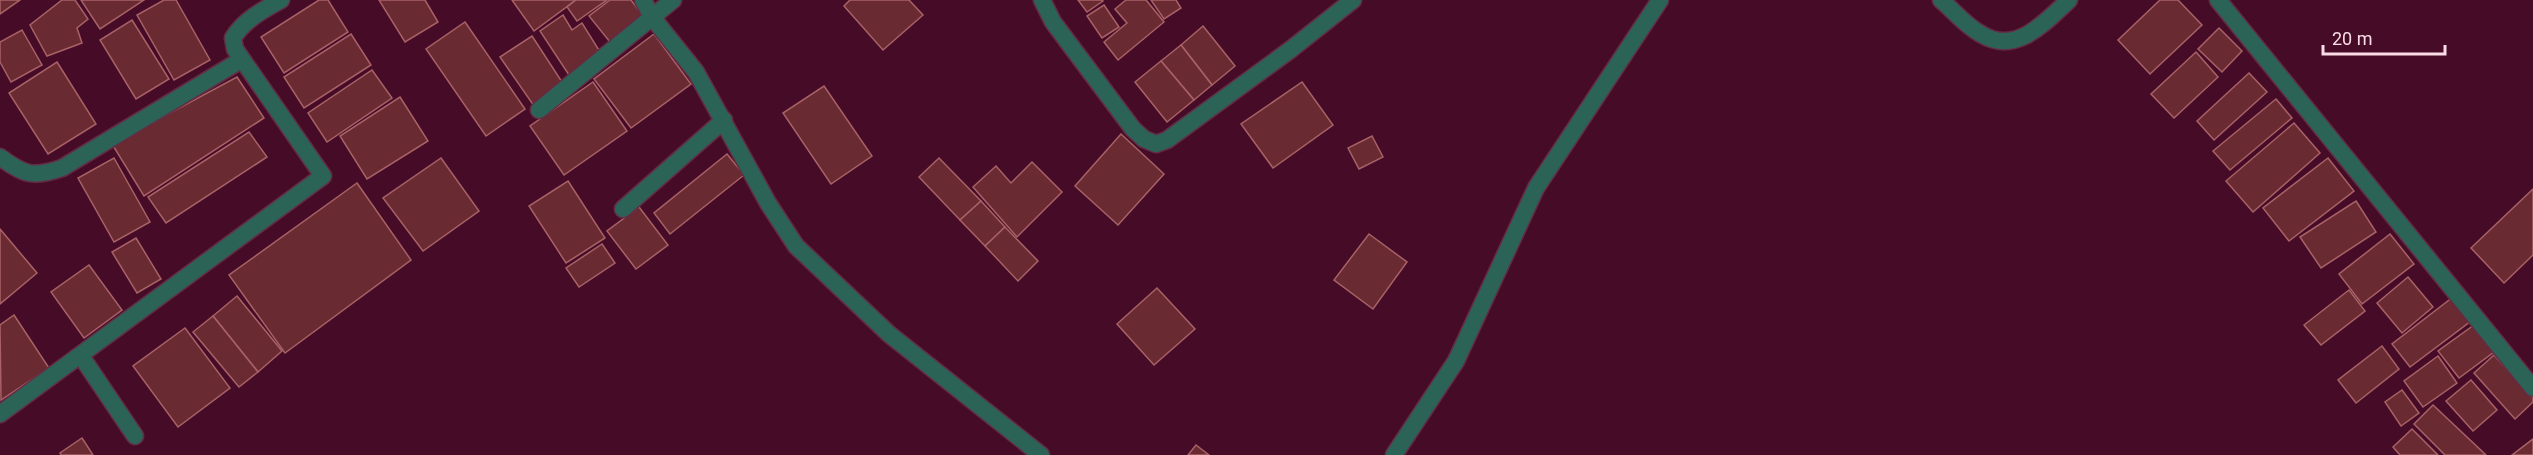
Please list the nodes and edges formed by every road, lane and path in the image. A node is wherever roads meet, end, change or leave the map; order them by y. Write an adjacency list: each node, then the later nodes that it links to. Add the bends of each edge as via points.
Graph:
1 (281, 0): 11 (street, via 238,30 233,38)
2 (643, 0): 10 (street)
3 (673, 0): 10 (street)
4 (1042, 0): 5 (street, via 1053,22 1133,129 1155,144 1186,127)
5 (1353, 0)
6 (1660, 0): 21 (street, via 1536,188 1456,361)
7 (1941, 0): 8 (street, via 1981,35 2002,42 2020,39 2036,30)
8 (2069, 0)
9 (2218, 0): 17 (street)
10 (652, 18): 12 (street); 13 (street, via 696,72)
11 (241, 60): 14 (street, via 62,168 35,175 18,170); 16 (street, via 323,176)
12 (539, 110)
13 (724, 120): 15 (street); 20 (street, via 796,246 889,334)
14 (0, 157)
15 (623, 209)
16 (81, 356): 18 (street); 19 (street)
17 (2533, 388)
18 (0, 414)
19 (135, 436)
20 (1041, 455)
21 (1394, 455)

